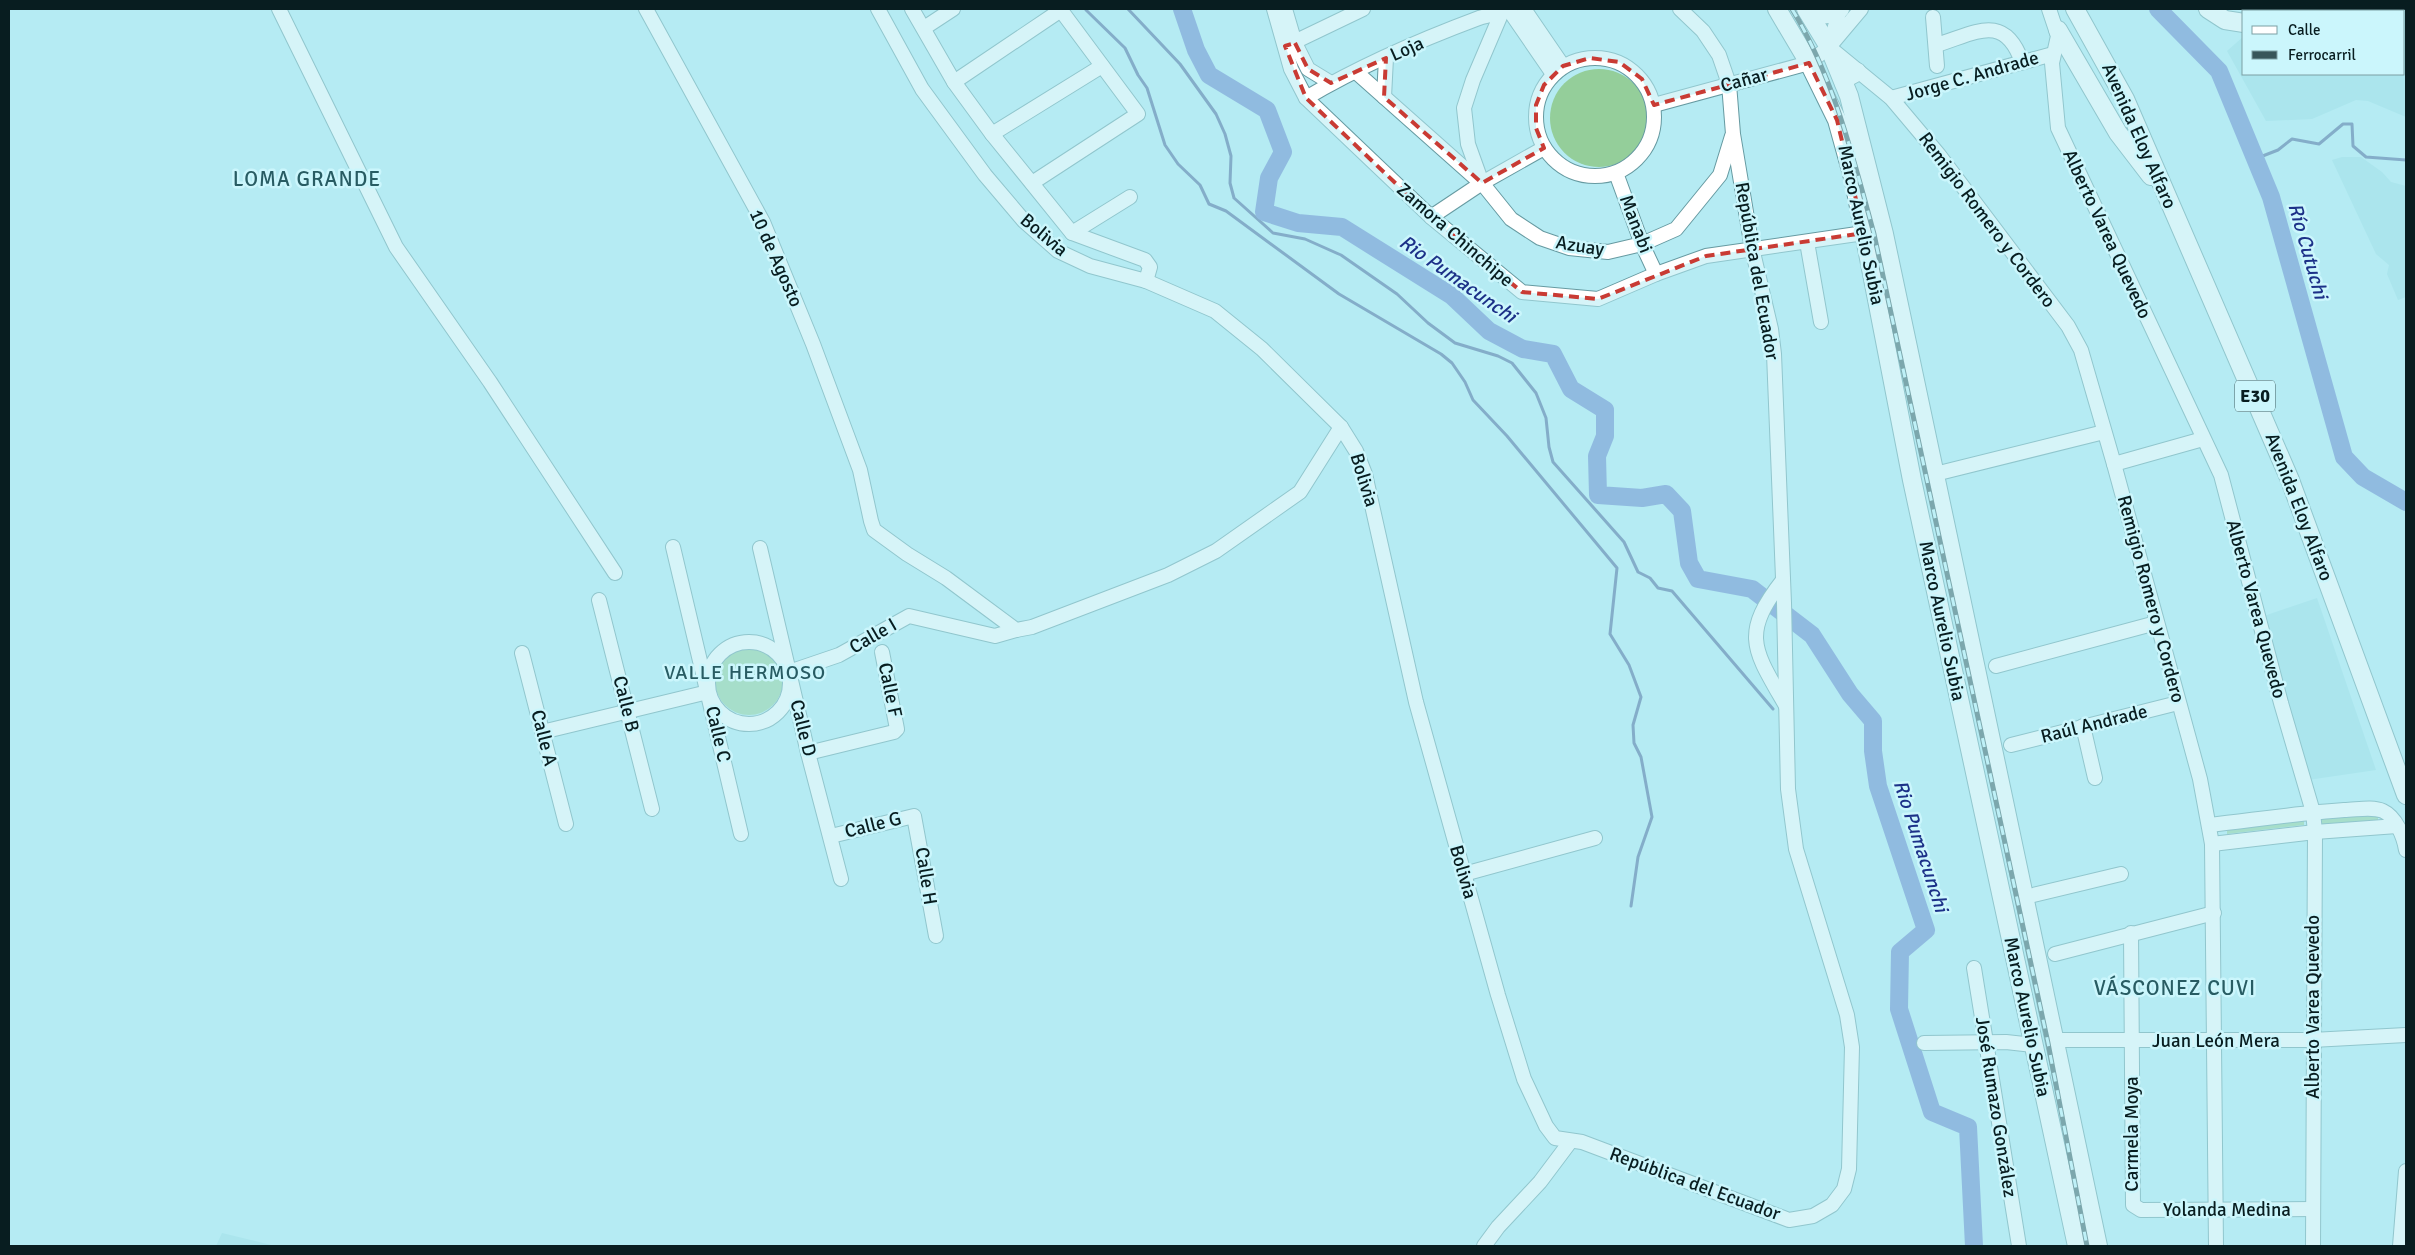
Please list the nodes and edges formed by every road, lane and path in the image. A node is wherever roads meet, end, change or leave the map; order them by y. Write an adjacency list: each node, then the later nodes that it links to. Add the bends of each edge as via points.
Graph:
1 (279, 9): 67 (street, via 396,247 490,382)
2 (646, 9): 71 (street, 10 de Agosto, via 763,222 860,470 871,521 880,536 946,578)
3 (878, 9): 58 (street, Bolivia, via 922,89 985,175 1024,221 1058,251 1090,266)
4 (912, 9): 22 (street)
5 (953, 9): 22 (street)
6 (1060, 9): 31 (street); 36 (street)
7 (1274, 9): 24 (street)
8 (1285, 9): 24 (street)
9 (1363, 9): 24 (street)
10 (1524, 9): 33 (street)
11 (1680, 9): 38 (street, via 1703,31 1719,55)
12 (1777, 9): 30 (main road, Marco Aurelio Subia)
13 (1807, 9): 14 (main road, via 1824,15); 26 (main road, Marco Aurelio Subia)
14 (1840, 9): 26 (street)
15 (1861, 9): 26 (street, Cañar)
16 (2049, 9): 23 (street)
17 (2075, 9): 49 (main road, Avenida Eloy Alfaro / E30, via 2126,99)
18 (2208, 9): 21 (main road, via 2225,20)
19 (1507, 10): 28 (street, Loja, via 1481,17); 33 (street); 48 (street, Azuay, via 1473,80 1464,108 1468,144)
20 (1933, 17): 25 (street)
21 (2242, 23)
22 (924, 28): 36 (street)
23 (2058, 30): 27 (street, Alberto Varea Quevedo); 49 (main road, via 2118,133)
24 (1290, 44): 37 (street, via 1308,69); 40 (street, Zamora Chinchipe, via 1291,69)
25 (1936, 45): 29 (street, via 1997,29 2005,34); 32 (street)
26 (1830, 47): 30 (street, Cañar); 35 (main road, Marco Aurelio Subia)
27 (2052, 54): 29 (street, Jorge C. Andrade); 62 (street, Alberto Varea Quevedo, via 2058,128)
28 (1386, 58): 34 (street, Loja); 39 (street)
29 (2022, 62): 41 (street, Jorge C. Andrade)
30 (1809, 64): 38 (street, Cañar); 53 (main road, Marco Aurelio Subia, via 1837,120)
31 (1102, 66): 43 (street); 47 (street, via 1138,114)
32 (1937, 66)
33 (1558, 70): 42 (street, via 1590,58 1619,62 1642,79); 45 (street, via 1544,85 1536,106 1536,128)
34 (1356, 72): 37 (street, Loja); 39 (street)
35 (1851, 77): 41 (street, Remigio Romero y Cordero); 64 (main road, Marco Aurelio Subia)
36 (954, 82): 43 (street)
37 (1331, 83): 40 (street, Loja)
38 (1729, 84): 42 (street, Cañar); 44 (street, República del Ecuador)
39 (1384, 97): 48 (street)
40 (1306, 98): 51 (street, Zamora Chinchipe)
41 (1891, 98): 61 (street, Remigio Romero y Cordero, via 1939,155 2068,326 2081,350)
42 (1654, 104): 46 (street, via 1655,126 1648,146 1634,163)
43 (992, 134): 47 (street)
44 (1733, 134): 55 (street, Azuay, via 1720,176 1698,203 1676,228); 56 (street, República del Ecuador)
45 (1544, 148): 46 (street, via 1557,164 1576,174 1596,177); 48 (street)
46 (1616, 173): 55 (street, Manabi)
47 (1032, 183): 52 (street)
48 (1482, 183): 51 (street); 55 (street, Azuay, via 1511,219 1540,238 1570,248 1608,252)
49 (2165, 195): 85 (main road, Avenida Eloy Alfaro / E30, via 2227,329 2290,480)
50 (1130, 197): 52 (street)
51 (1430, 216): 57 (street, Zamora Chinchipe, via 1522,292 1598,299)
52 (1072, 233): 58 (street, via 1145,260 1150,267)
53 (1864, 233): 54 (street, Zamora Chinchipe); 114 (main road, Marco Aurelio Subia, via 1912,480)
54 (1807, 242): 56 (street, Zamora Chinchipe); 59 (street)
55 (1642, 244): 57 (street, Manabi)
56 (1752, 248): 57 (street, Zamora Chinchipe, via 1706,256); 68 (street, República del Ecuador, via 1774,354)
57 (1656, 274)
58 (1146, 280): 60 (street, Bolivia, via 1215,311 1262,349)
59 (1820, 322)
60 (1341, 427): 71 (street, Calle I, via 1300,492 1216,551 1168,575 1032,627); 98 (street, Bolivia, via 1365,474 1416,702)
61 (2104, 432): 63 (street, Remigio Romero y Cordero); 64 (street)
62 (2203, 439): 63 (street); 87 (street, Alberto Varea Quevedo, via 2221,475)
63 (2114, 464): 70 (street, Remigio Romero y Cordero)
64 (1935, 474): 101 (main road, Marco Aurelio Subia)
65 (674, 547): 76 (street, Calle C)
66 (760, 548): 75 (street, Calle D)
67 (614, 573)
68 (1783, 580): 78 (street, República del Ecuador); 78 (street, República del Ecuador, via 1757,620 1755,634 1766,670)
69 (599, 600): 79 (street, Calle B)
70 (2156, 623): 74 (street); 77 (street, Remigio Romero y Cordero)
71 (1016, 630): 75 (street, Calle I, via 995,636 909,616 839,655)
72 (882, 652): 83 (street, Calle F, via 897,729)
73 (522, 653): 81 (street, Calle A)
74 (1996, 666)
75 (790, 672): 76 (street, via 777,652 768,646 756,642 739,643 715,659 709,675); 76 (street, via 788,695 783,706 765,720 741,723 730,719 720,712); 83 (street, Calle D)
76 (708, 692): 79 (street); 93 (street, Calle C)
77 (2178, 703): 80 (street, Raúl Andrade); 90 (street, Remigio Romero y Cordero)
78 (1786, 707): 115 (street, República del Ecuador, via 1788,788 1796,849 1847,1014 1852,1047 1849,1169 1844,1189 1832,1205 1813,1216 1789,1220 1582,1142)
79 (627, 711): 81 (street); 86 (street, Calle B)
80 (2083, 726): 82 (street, Raúl Andrade); 84 (street)
81 (542, 732): 89 (street, Calle A)
82 (2011, 746)
83 (808, 753): 94 (street, Calle D)
84 (2095, 778)
85 (2406, 796)
86 (652, 809)
87 (2312, 812): 90 (street); 91 (street, via 2372,809 2383,811); 92 (street, Alberto Varea Quevedo)
88 (914, 816): 94 (street, Calle G); 104 (street, Calle H)
89 (566, 824)
90 (2210, 825): 96 (street, Remigio Romero y Cordero)
91 (2397, 826): 92 (street); 97 (street)
92 (2315, 832): 96 (street); 109 (street, Alberto Varea Quevedo)
93 (741, 834)
94 (831, 836): 100 (street, Calle D)
95 (1595, 838): 98 (street)
96 (2212, 844): 102 (street, Remigio Romero y Cordero)
97 (2406, 850)
98 (1464, 874): 115 (street, Bolivia, via 1524,1079 1546,1126 1555,1138)
99 (2121, 874): 101 (street)
100 (842, 879)
101 (2025, 897): 108 (main road, Marco Aurelio Subia)
102 (2214, 913): 103 (street); 111 (street, Remigio Romero y Cordero)
103 (2132, 933): 105 (street); 110 (street, Carmela Moya)
104 (936, 936)
105 (2055, 954)
106 (1974, 968): 113 (street, José Rumazo González)
107 (2406, 1035): 109 (street, Juan León Mera)
108 (2055, 1040): 110 (street, Juan León Mera); 123 (main road, Marco Aurelio Subia)
109 (2312, 1040): 111 (street, Juan León Mera); 117 (street, Alberto Varea Quevedo)
110 (2132, 1041): 111 (street, Juan León Mera); 118 (street, Carmela Moya, via 2133,1205)
111 (2215, 1042): 119 (street, Remigio Romero y Cordero)
112 (1924, 1043): 113 (street)
113 (1986, 1043): 114 (street); 121 (street, José Rumazo González)
114 (2033, 1044): 122 (main road, Marco Aurelio Subia)
115 (1570, 1142): 120 (street)
116 (2406, 1171): 126 (street)
117 (2313, 1209): 119 (street, Yolanda Medina); 125 (street, Alberto Varea Quevedo)
118 (2141, 1210): 119 (street, Yolanda Medina)
119 (2215, 1211): 124 (street, Remigio Romero y Cordero)
120 (1484, 1246)
121 (2019, 1246)
122 (2077, 1246)
123 (2098, 1246)
124 (2216, 1246)
125 (2313, 1246)
126 (2400, 1246)

